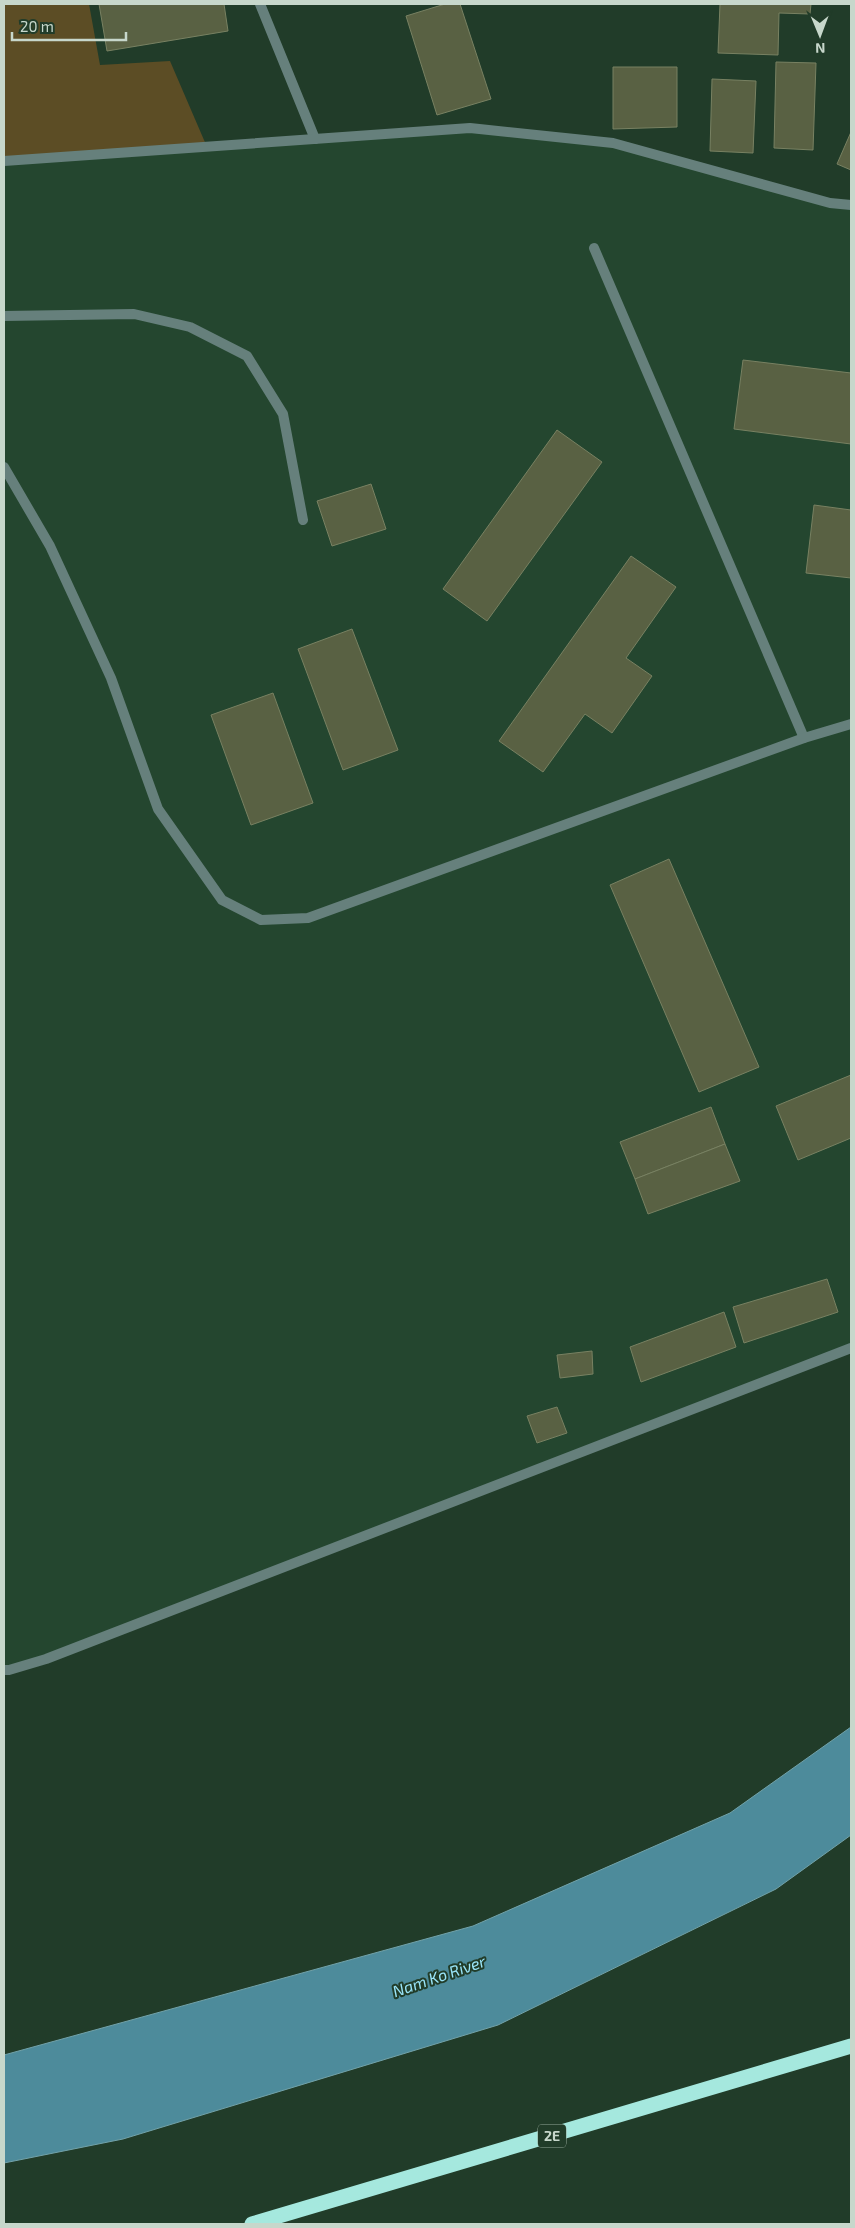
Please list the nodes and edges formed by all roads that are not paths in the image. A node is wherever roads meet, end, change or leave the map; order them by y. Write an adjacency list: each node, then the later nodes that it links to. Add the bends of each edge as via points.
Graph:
1 (260, 4): 2 (street)
2 (315, 139): 3 (street); 4 (street, via 470,128 612,143 830,203)
3 (4, 161)
4 (851, 205)
5 (594, 248): 10 (street)
6 (4, 316): 8 (street, via 134,314 190,327 247,356 283,414)
7 (4, 467): 10 (street, via 50,546 111,678 158,809 222,900 261,920 308,918)
8 (303, 520)
9 (851, 724): 10 (street)
10 (804, 738)
11 (851, 1348): 12 (street, via 56,1656)
12 (4, 1670)
13 (851, 2046): 14 (highway, 2E)
14 (252, 2224)

